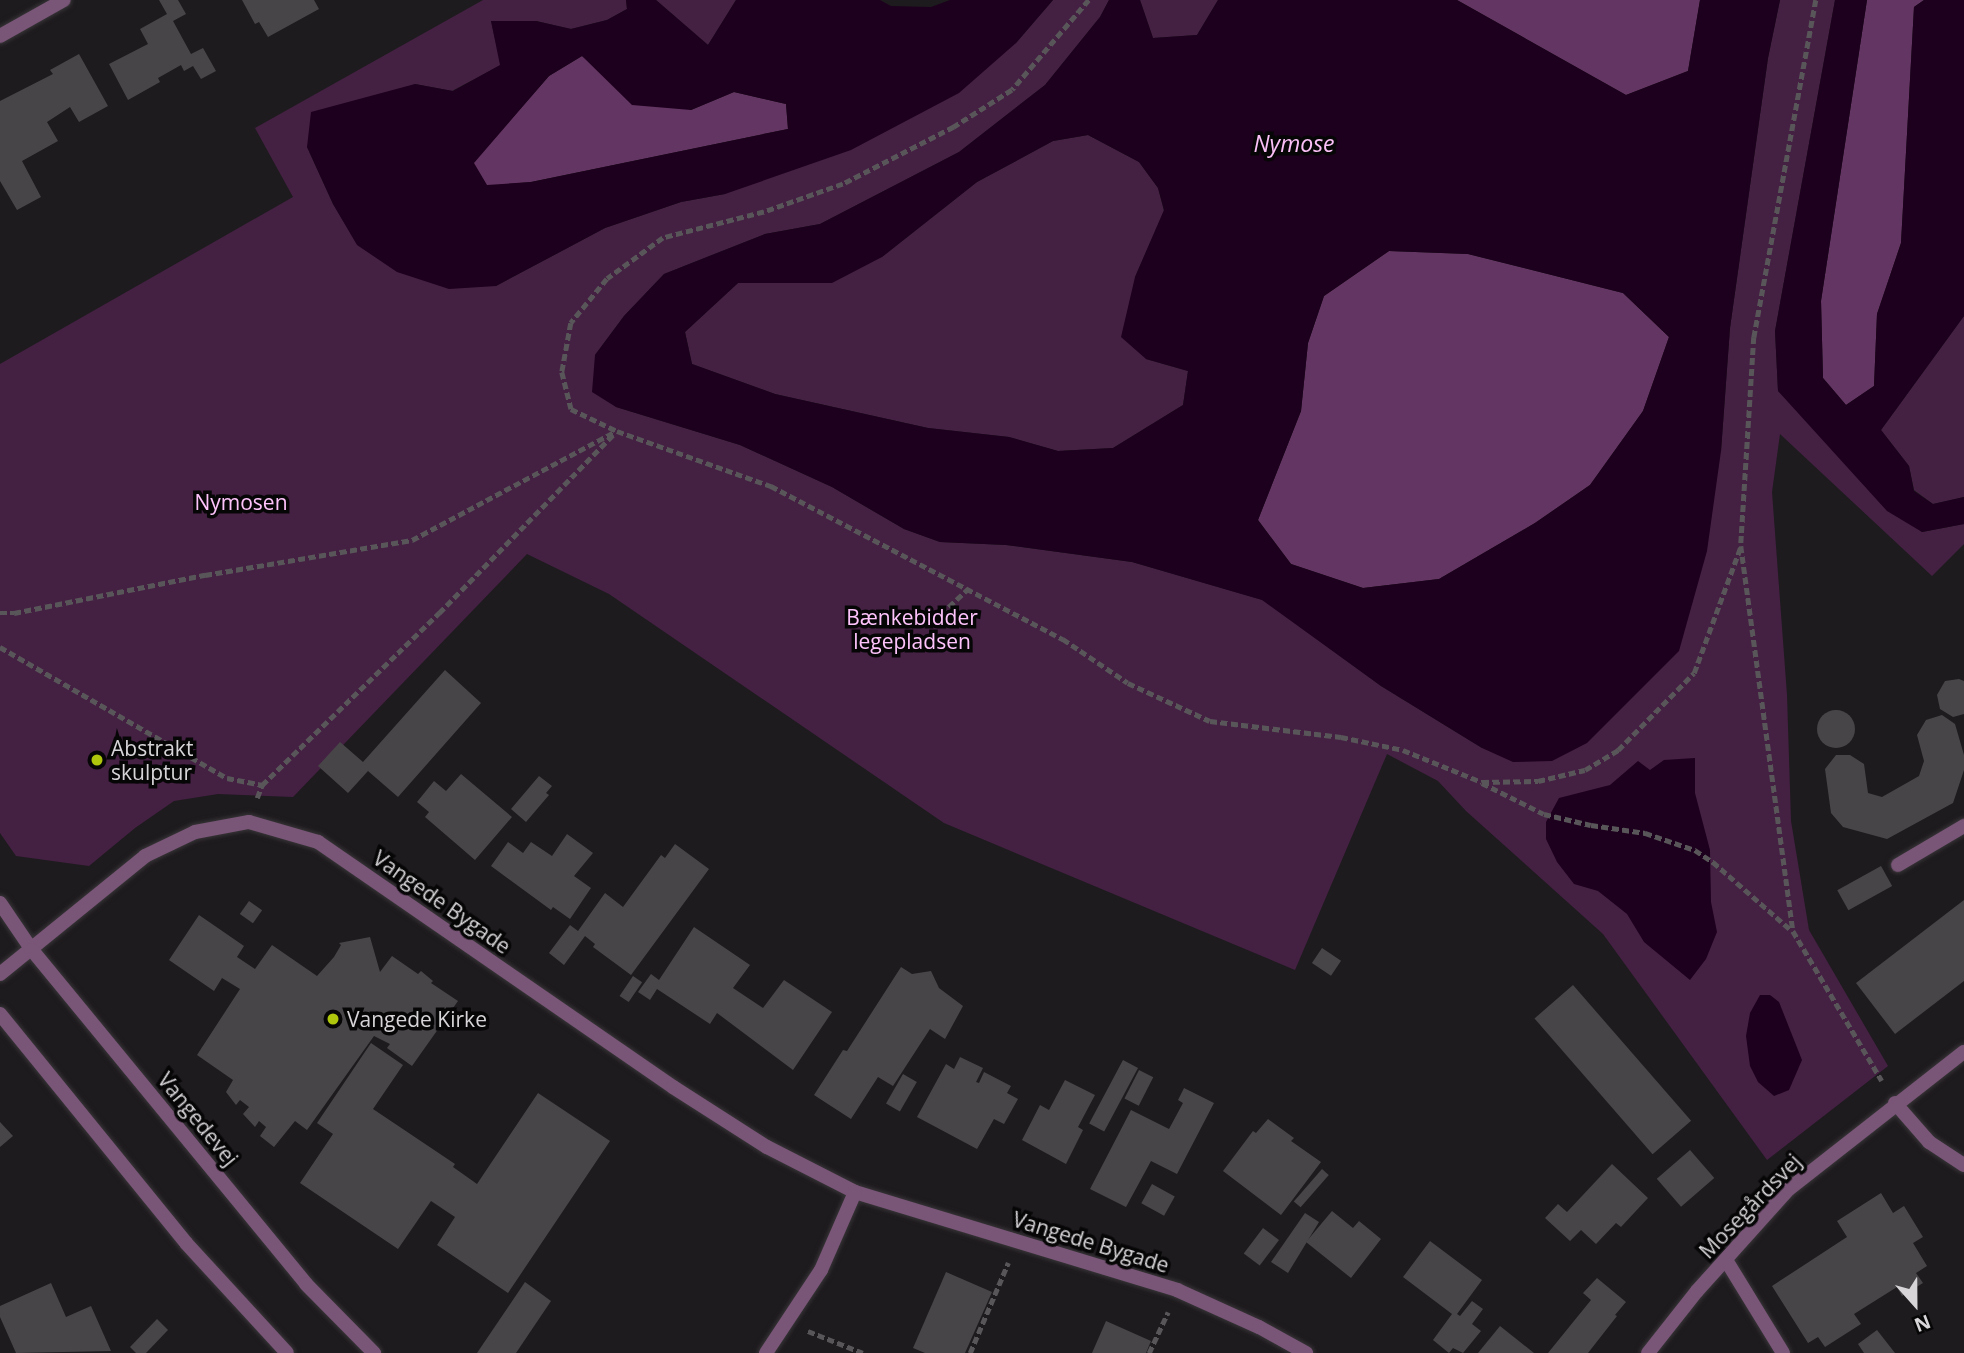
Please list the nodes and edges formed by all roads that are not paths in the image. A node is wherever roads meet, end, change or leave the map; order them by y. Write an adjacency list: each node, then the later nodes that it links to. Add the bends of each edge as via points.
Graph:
1 (54, 2): 2 (street)
2 (0, 36)
3 (1964, 826): 4 (street)
4 (1898, 865)
5 (0, 903): 6 (street, Vangedevej)
6 (32, 950): 7 (street, Vangede Bygade); 12 (street, Vangede Bygade, via 145,856 195,832 249,822 318,842 673,1087 767,1147); 15 (street, Vangedevej, via 306,1284)
7 (0, 974)
8 (0, 1014): 14 (street, via 186,1243)
9 (1964, 1052): 10 (street, Mosegårdsvej)
10 (1895, 1103): 11 (street, via 1929,1142); 13 (street, Mosegårdsvej, via 1789,1189)
11 (1964, 1165)
12 (855, 1192): 16 (street, via 821,1270); 17 (street, Vangede Bygade, via 1177,1290)
13 (1726, 1260): 18 (street, Mosegårdsvej); 19 (street)
14 (287, 1353)
15 (374, 1353)
16 (766, 1353)
17 (1306, 1353)
18 (1648, 1353)
19 (1783, 1353)

